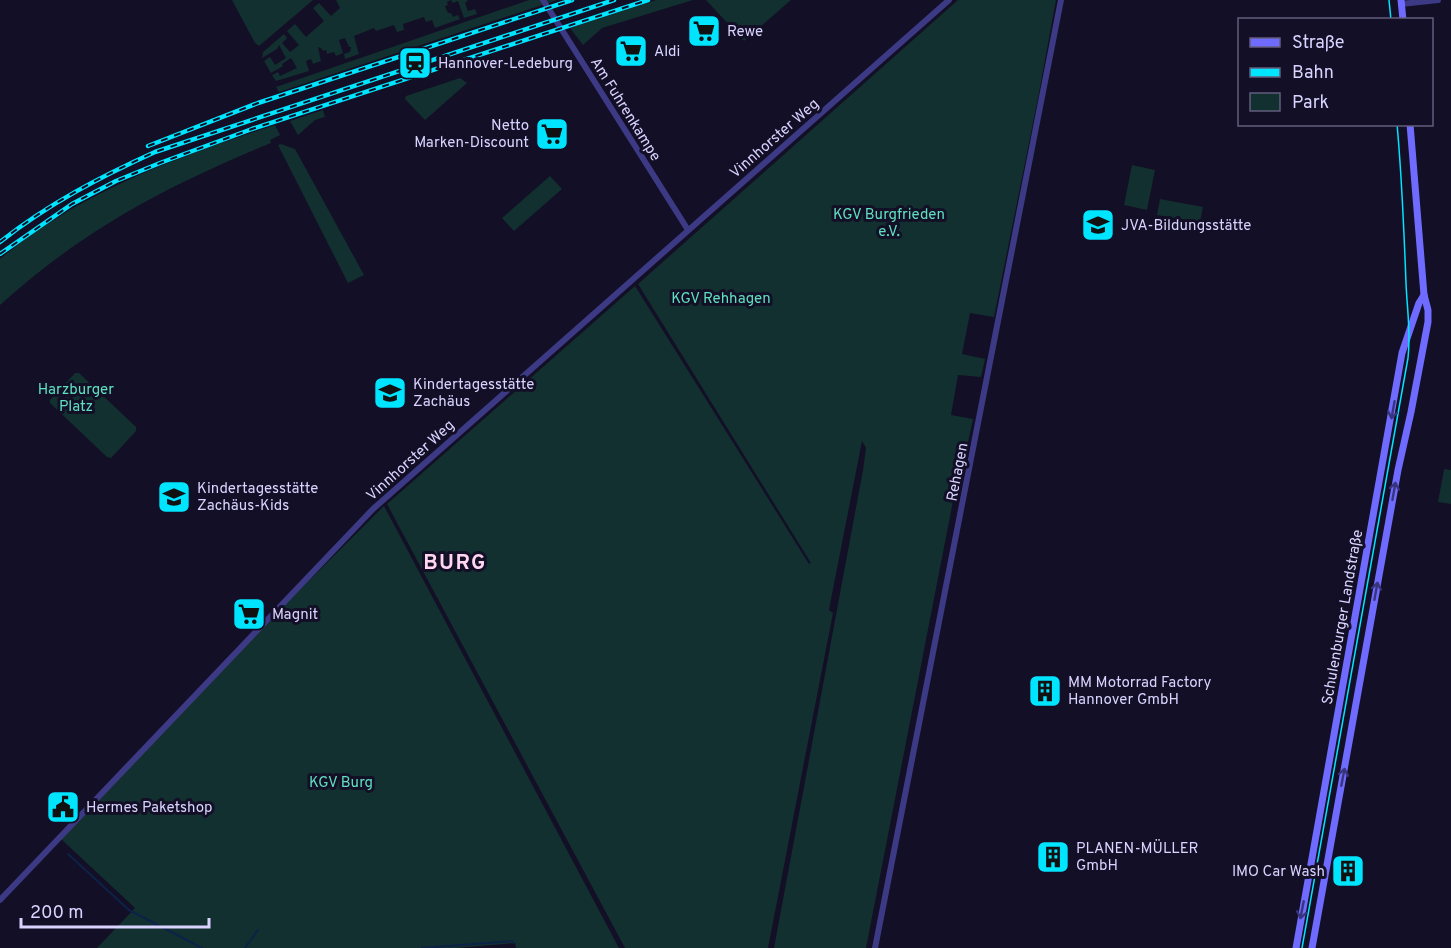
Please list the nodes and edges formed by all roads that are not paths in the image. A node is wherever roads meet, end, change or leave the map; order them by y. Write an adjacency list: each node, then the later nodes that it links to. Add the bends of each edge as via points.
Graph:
1 (543, 0): 8 (street, Am Fuhrenkampe)
2 (949, 0): 8 (street, Vinnhorster Weg)
3 (1061, 0): 11 (street, Rehagen)
4 (1438, 0): 5 (street)
5 (1401, 2): 6 (main road)
6 (1403, 18)
7 (1410, 126): 9 (main road, Schulenburger Landstraße)
8 (688, 230): 10 (street, Vinnhorster Weg, via 368,514)
9 (1424, 295): 12 (main road, Schulenburger Landstraße, one-way to 12, via 1402,353); 13 (main road, Schulenburger Landstraße, one-way to 9, via 1426,332 1428,310)
10 (0, 900)
11 (875, 948)
12 (1296, 948)
13 (1312, 948)

